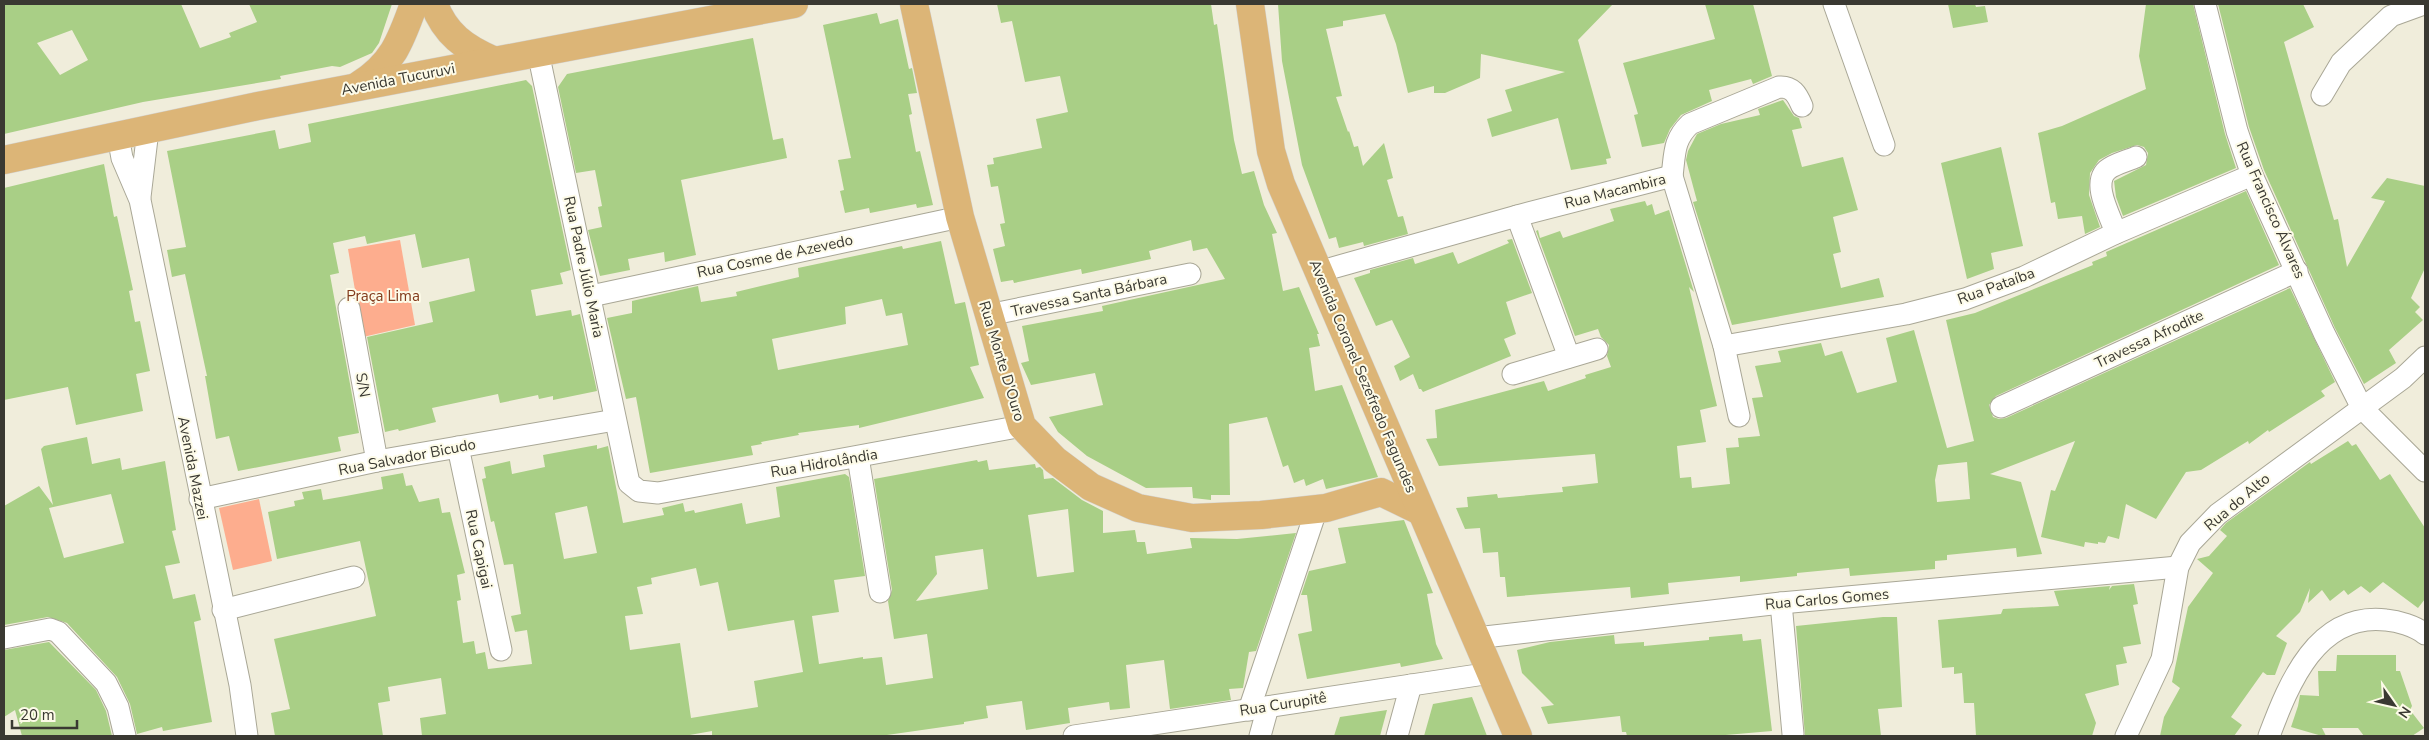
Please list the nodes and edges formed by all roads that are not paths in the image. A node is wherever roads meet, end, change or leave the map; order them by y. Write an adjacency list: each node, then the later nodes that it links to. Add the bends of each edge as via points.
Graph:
1 (414, 4): 11 (main road, via 403,36 388,62)
2 (434, 4): 10 (main road, via 454,38 470,50)
3 (794, 4): 9 (main road, Avenida Tucuruvi)
4 (914, 4): 23 (main road, Rua Monte D'Ouro)
5 (1250, 4): 26 (main road, Avenida Coronel Sezefredo Fagundes, via 1271,151 1281,184)
6 (1834, 4): 16 (street)
7 (2204, 4): 19 (street, Rua Francisco Álvares, via 2237,132)
8 (2424, 4): 12 (street, via 2391,16 2341,63)
9 (538, 52): 10 (main road, Avenida Tucuruvi); 28 (street, Rua Padre Júlio Maria)
10 (493, 60): 11 (main road, Avenida Tucuruvi)
11 (353, 88): 14 (main road, Avenida Tucuruvi)
12 (2322, 95)
13 (1802, 106): 20 (street, via 1793,90 1779,86 1690,124 1680,134 1675,148)
14 (148, 130): 15 (main road, Avenida Tucuruvi); 21 (street, Avenida Mazzei)
15 (118, 136): 18 (main road, Avenida Tucuruvi); 21 (street, Avenida Mazzei, via 122,158)
16 (1884, 145)
17 (2136, 157): 24 (street, via 2108,169 2100,180 2100,189)
18 (4, 160)
19 (2252, 175): 24 (street, Rua Pataíba); 25 (street, Rua Francisco Álvares)
20 (1672, 176): 22 (street, Rua Macambira); 31 (street, Rua Macambira)
21 (140, 200): 48 (street, Avenida Mazzei)
22 (1517, 216): 26 (street, Rua Macambira); 33 (street)
23 (960, 217): 28 (street, Rua Cosme de Azevedo); 30 (main road, Rua Monte D'Ouro)
24 (2116, 233): 31 (street, Rua Pataíba, via 2024,277 1965,299 1906,314)
25 (2297, 271): 36 (street, Travessa Afrodite); 37 (street, Rua Francisco Álvares)
26 (1318, 272): 43 (main road, Avenida Coronel Sezefredo Fagundes)
27 (1190, 274): 30 (street, Travessa Santa Bárbara)
28 (591, 296): 39 (street, Rua Padre Júlio Maria)
29 (349, 308): 44 (street, S/N)
30 (988, 315): 40 (main road, Rua Monte D'Ouro)
31 (1724, 346): 38 (street, Rua Macambira)
32 (1598, 349): 33 (street)
33 (1569, 357): 35 (street)
34 (2425, 357): 37 (street, Rua do Alto)
35 (1513, 374)
36 (2001, 407)
37 (2362, 408): 45 (street, Rua Francisco Álvares); 51 (street, Rua do Alto, via 2218,514 2190,543)
38 (1739, 416)
39 (615, 420): 41 (street, Rua Salvador Bicudo); 46 (street, Rua Padre Júlio Maria)
40 (1022, 426): 42 (street, Rua Hidrolândia); 49 (main road, Rua Monte D'Ouro, via 1055,460 1091,487 1138,508 1192,518)
41 (458, 447): 44 (street, Rua Salvador Bicudo); 59 (street, Rua Capigai)
42 (858, 456): 46 (street, Rua Hidrolândia, via 658,493 639,492); 53 (street)
43 (1398, 460): 47 (main road); 50 (main road, Avenida Coronel Sezefredo Fagundes)
44 (378, 461): 48 (street, Rua Salvador Bicudo)
45 (2425, 471)
46 (629, 483)
47 (1381, 492): 49 (main road, Rua Monte D'Ouro); 50 (main road)
48 (200, 499): 55 (street, Avenida Mazzei)
49 (1317, 508): 62 (street)
50 (1420, 511): 58 (main road, Avenida Coronel Sezefredo Fagundes)
51 (2178, 566): 54 (street, Rua Carlos Gomes); 71 (street, Rua do Alto, via 2162,659)
52 (354, 577): 55 (street)
53 (880, 592)
54 (1781, 603): 58 (street, Rua Carlos Gomes); 64 (street)
55 (222, 610): 66 (street, Avenida Mazzei, via 240,685)
56 (2424, 635): 72 (street, via 2395,621 2368,618 2342,626 2318,644 2299,669 2282,700)
57 (4, 638): 65 (street, via 50,629 58,632 106,683 118,707)
58 (1476, 638): 60 (main road, Avenida Coronel Sezefredo Fagundes)
59 (501, 650)
60 (1491, 673): 61 (street, Rua Curupitê); 70 (main road, Avenida Coronel Sezefredo Fagundes)
61 (1411, 685): 62 (street, Rua Curupitê); 69 (street)
62 (1258, 708): 63 (street, Rua Curupitê); 68 (street)
63 (1109, 734): 67 (street, Rua Curupitê)
64 (1793, 734)
65 (125, 736)
66 (246, 736)
67 (1074, 736)
68 (1260, 736)
69 (1397, 736)
70 (1518, 736)
71 (2126, 736)
72 (2269, 736)

